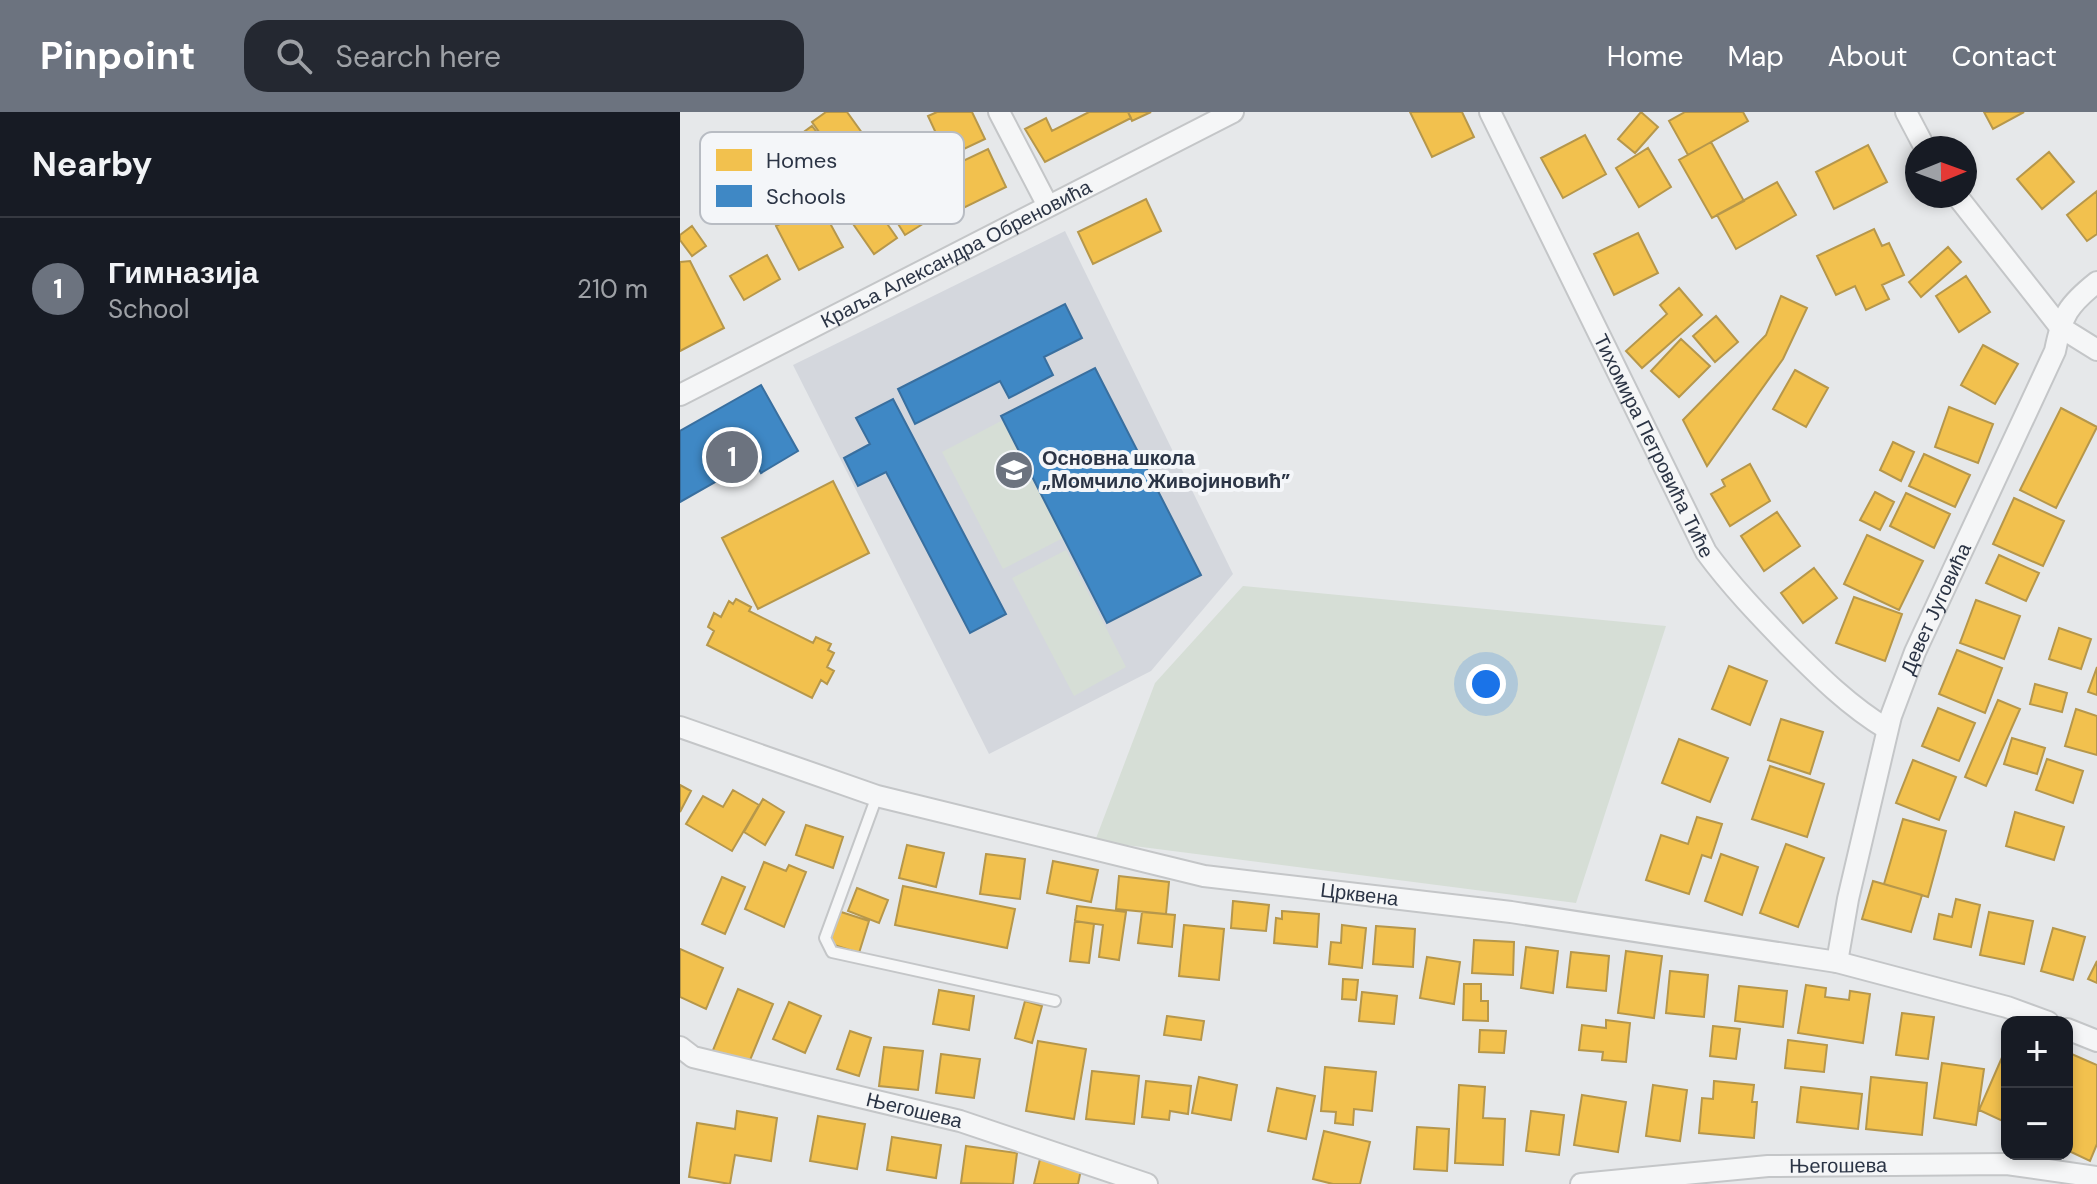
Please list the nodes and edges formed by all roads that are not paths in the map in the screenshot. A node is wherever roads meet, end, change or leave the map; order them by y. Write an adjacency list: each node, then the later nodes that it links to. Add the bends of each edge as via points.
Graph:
1 (999, 112): 6 (street)
2 (1233, 112): 6 (street, Краља Александра Обреновића)
3 (1490, 112): 13 (street, Тихомира Петровића Тиће, via 1706,552 1732,588 1819,676)
4 (1906, 112): 5 (street)
5 (1919, 136)
6 (1048, 206): 11 (street, Краља Александра Обреновића)
7 (1966, 208): 9 (street)
8 (2097, 282): 9 (street, Девет Југовића, via 2073,301)
9 (2060, 327): 10 (street); 13 (street, Девет Југовића, via 2055,351 1915,652)
10 (2097, 350)
11 (680, 395)
12 (680, 727): 14 (street, Црквена)
13 (1887, 729): 15 (street, Девет Југовића)
14 (877, 796): 15 (street, Црквена, via 1204,876 1511,912); 16 (lane, via 825,938 832,952)
15 (1837, 962): 17 (street, Црквена)
16 (1055, 1001)
17 (2032, 1016)
18 (2073, 1031): 19 (street)
19 (2097, 1041)
20 (680, 1047): 22 (street, Његошева, via 693,1057 960,1121)
21 (2097, 1177): 23 (street, Његошева, via 2007,1164 1768,1166)
22 (1147, 1184)
23 (1581, 1184)

